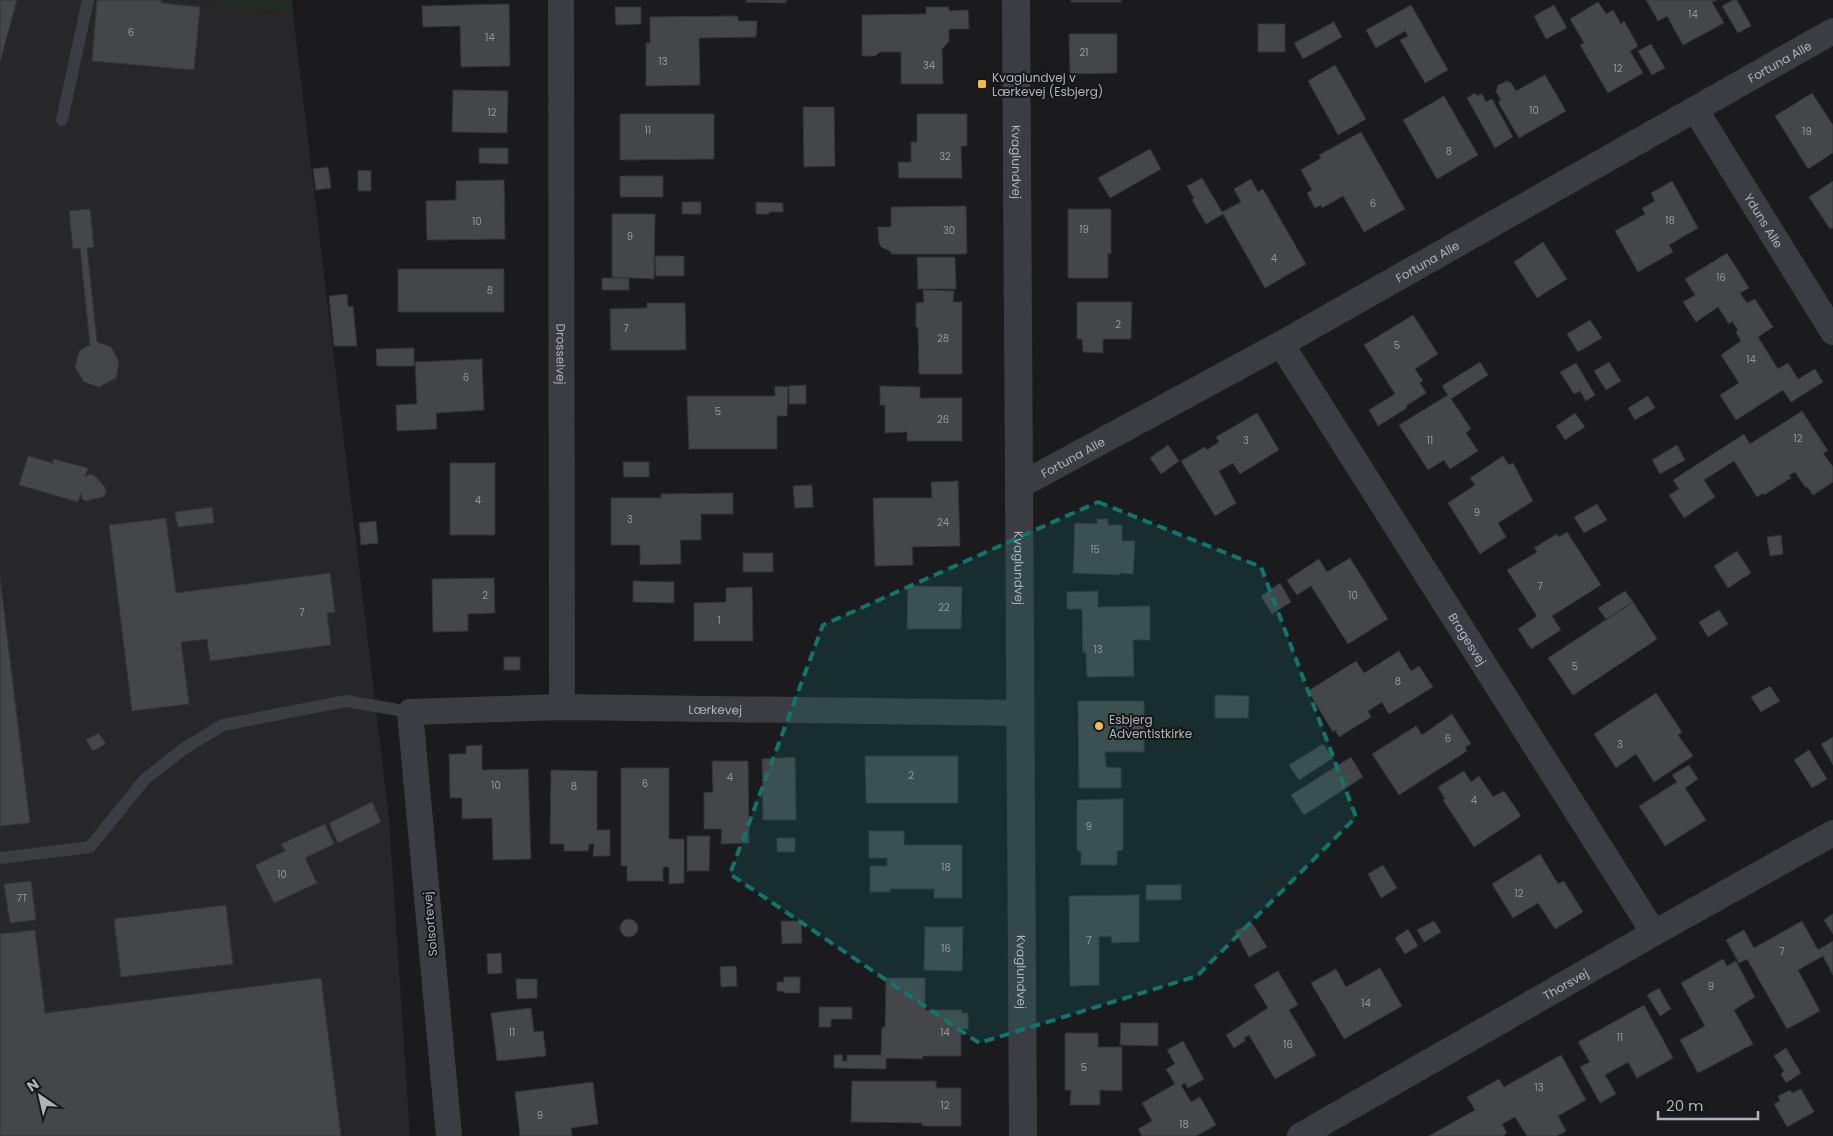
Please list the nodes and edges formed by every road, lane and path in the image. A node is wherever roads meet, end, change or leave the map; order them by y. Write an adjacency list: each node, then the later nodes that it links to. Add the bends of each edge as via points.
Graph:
1 (88, 0): 6 (lane)
2 (560, 0): 10 (street, Drosselvej)
3 (1016, 0): 9 (street, Kvaglundvej)
4 (1833, 31): 5 (street, Fortuna Alle)
5 (1695, 109): 7 (street, Yduns Alle); 8 (street, Fortuna Alle)
6 (62, 120)
7 (1833, 332)
8 (1281, 344): 9 (street, Fortuna Alle); 15 (street, Bragesvej)
9 (1019, 486): 12 (street, Kvaglundvej)
10 (562, 707): 11 (street, Lærkevej); 12 (street, Lærkevej)
11 (410, 712): 14 (lane, via 346,701 222,725 184,748 145,779 90,847); 16 (street, Solsortevej)
12 (1020, 713): 17 (street, Kvaglundvej)
13 (1833, 833): 15 (street, Thorsvej)
14 (0, 858)
15 (1654, 933): 18 (street, Thorsvej)
16 (449, 1136)
17 (1024, 1136)
18 (1300, 1136)

